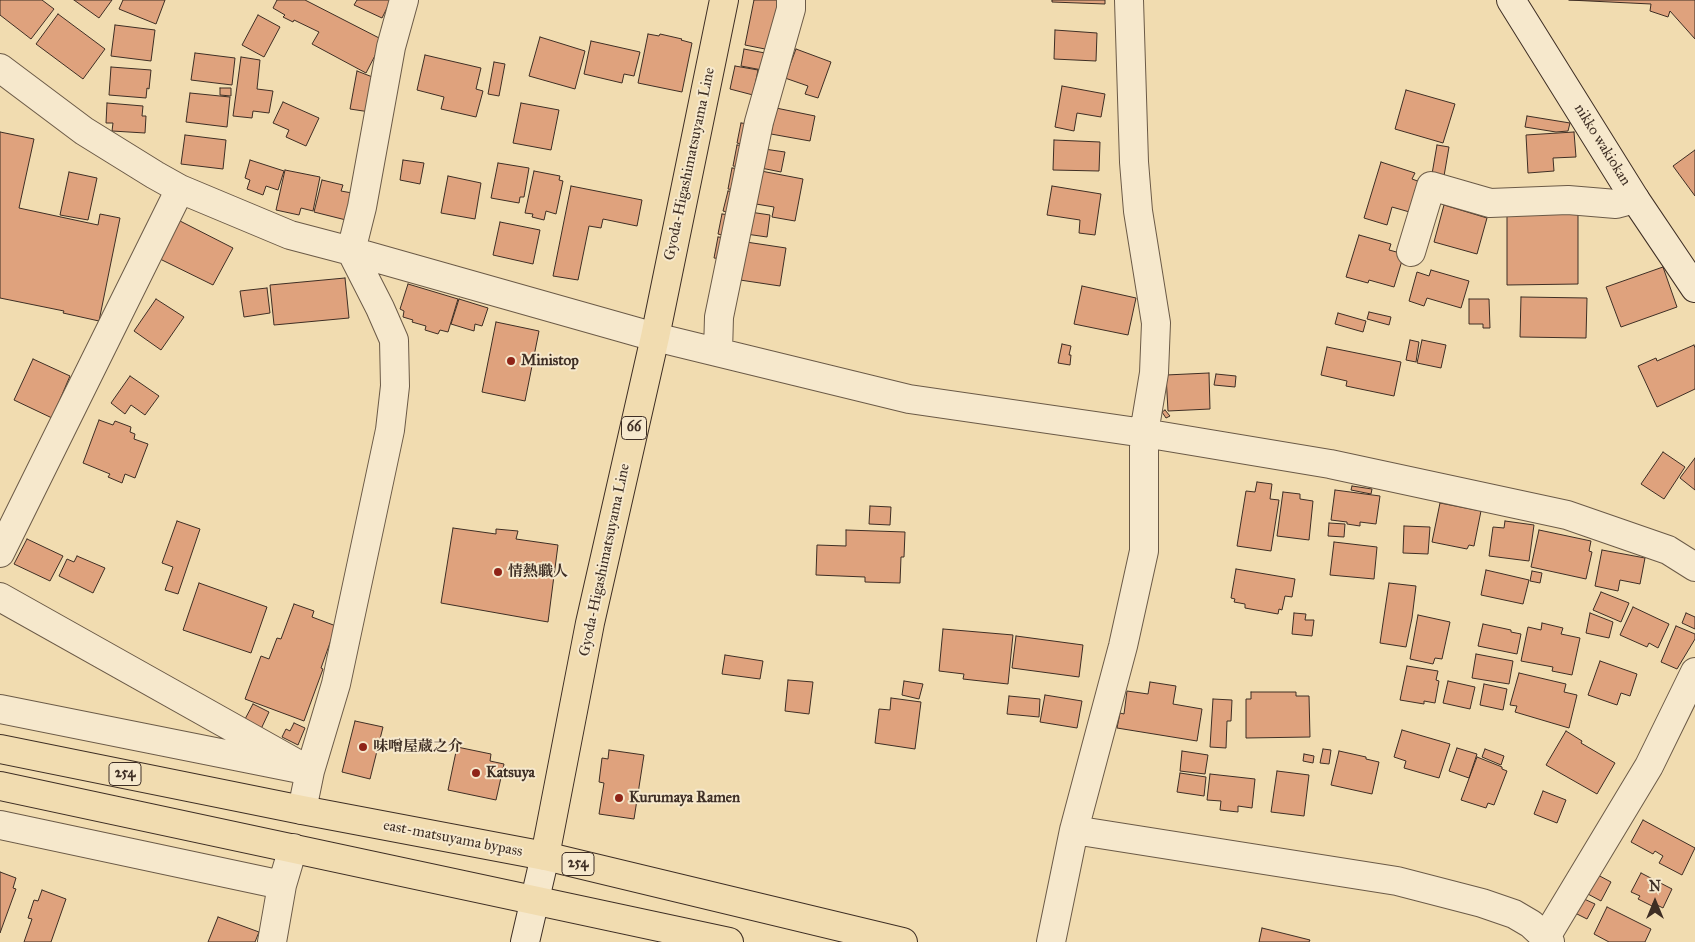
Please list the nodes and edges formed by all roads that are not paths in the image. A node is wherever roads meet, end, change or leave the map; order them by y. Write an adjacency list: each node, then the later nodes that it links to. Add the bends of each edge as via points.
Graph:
1 (404, 0): 9 (street)
2 (724, 0): 12 (main road, Gyoda-Higashimatsuyama Line / 66)
3 (791, 0): 13 (street, via 759,122 719,317)
4 (1129, 0): 14 (street, via 1138,212 1156,323 1154,373)
5 (1512, 0): 8 (street, nikko wakiokan)
6 (0, 68): 7 (street, via 84,131)
7 (180, 190): 9 (street, via 290,235); 15 (street)
8 (1635, 199): 10 (street, via 1616,204 1568,200 1490,203 1431,186); 11 (street, nikko wakiokan)
9 (351, 251): 12 (street); 21 (street, via 394,340 395,386 390,430 336,684)
10 (1411, 252)
11 (1695, 288)
12 (655, 337): 13 (street); 27 (main road, Gyoda-Higashimatsuyama Line / 66, via 590,622)
13 (718, 352): 14 (street, via 909,399)
14 (1144, 433): 16 (street, via 1330,464 1567,515 1668,550); 25 (street, via 1144,551 1123,646)
15 (0, 553)
16 (1695, 567)
17 (0, 598): 21 (street)
18 (1695, 672): 30 (street, via 1649,766)
19 (0, 709): 21 (street)
20 (0, 749): 23 (main road, east-matsuyama bypass / 254)
21 (310, 771): 23 (street)
22 (0, 786): 26 (main road)
23 (302, 810): 27 (main road, east-matsuyama bypass / 254)
24 (0, 825): 28 (street)
25 (1074, 830): 30 (street, via 1398,881 1514,914); 35 (street)
26 (293, 848): 28 (street); 29 (main road)
27 (545, 856): 29 (street); 34 (main road, east-matsuyama bypass / 254)
28 (282, 884): 31 (street)
29 (534, 899): 32 (street); 33 (main road)
30 (1548, 939)
31 (272, 942)
32 (526, 942)
33 (730, 942)
34 (903, 942)
35 (1051, 942)

